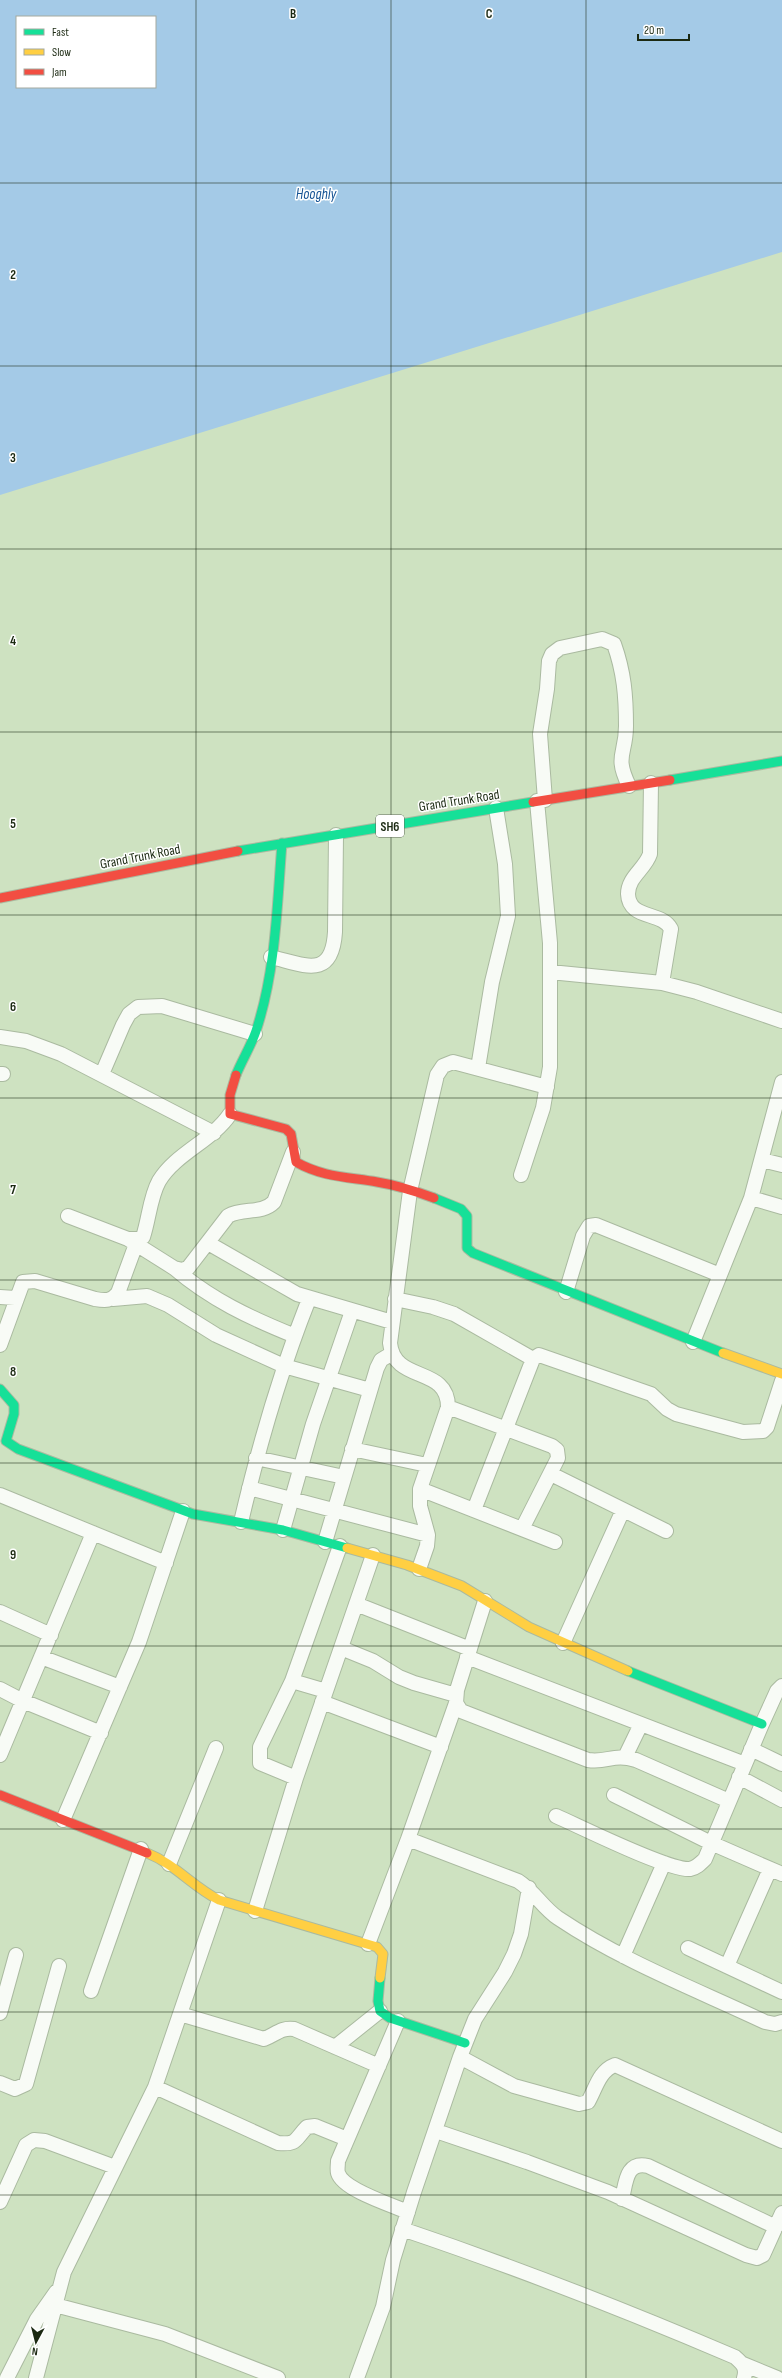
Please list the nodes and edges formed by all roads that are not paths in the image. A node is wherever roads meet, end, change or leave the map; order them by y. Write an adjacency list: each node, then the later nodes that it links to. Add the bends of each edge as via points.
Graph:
1 (782, 761): 2 (street, Grand Trunk Road / SH6)
2 (652, 783): 3 (street, Grand Trunk Road / SH6); 11 (street, via 650,854 647,862 634,877 628,894 630,903 637,912 661,918 671,929)
3 (629, 786): 4 (street, Grand Trunk Road / SH6); 4 (street, via 620,765 626,729 623,670 614,644 602,639 560,648 552,654 549,661 540,734)
4 (541, 801): 5 (street, Grand Trunk Road / SH6); 10 (street)
5 (496, 808): 6 (street, Grand Trunk Road / SH6); 15 (street, via 505,864 508,916 492,982)
6 (336, 835): 7 (street, Grand Trunk Road / SH6); 9 (street, via 336,932 331,957 324,964 314,967)
7 (282, 843): 8 (street, Grand Trunk Road / SH6); 9 (street)
8 (0, 898)
9 (271, 957): 13 (street, via 264,1002)
10 (550, 972): 11 (street); 18 (street, via 550,1067)
11 (662, 983): 12 (street)
12 (782, 1021)
13 (255, 1034): 16 (street, via 162,1006 138,1007 129,1014 123,1025); 19 (street, via 227,1101)
14 (0, 1037): 16 (street, via 42,1046)
15 (478, 1068): 18 (street); 25 (street, via 453,1062 442,1066 437,1075)
16 (102, 1074): 20 (street)
17 (782, 1082): 22 (street)
18 (547, 1087): 24 (street, via 543,1108)
19 (230, 1114): 20 (street); 21 (street, via 286,1130 291,1134)
20 (214, 1133): 29 (street, via 166,1171 158,1182 143,1236)
21 (293, 1152): 25 (street, via 296,1162 320,1174 387,1184); 30 (street, via 274,1202 268,1208 234,1212 228,1216)
22 (762, 1160): 23 (street); 26 (street)
23 (782, 1165)
24 (521, 1175)
25 (410, 1191): 33 (street, via 461,1209 467,1216 467,1248 473,1253); 38 (street)
26 (751, 1198): 27 (street); 32 (street)
27 (782, 1207)
28 (68, 1216): 29 (street)
29 (132, 1241): 31 (street); 36 (street, via 118,1293)
30 (208, 1243): 31 (street, via 188,1268); 37 (street, via 280,1286)
31 (174, 1268): 41 (street, via 226,1305)
32 (720, 1276): 33 (street, via 596,1225 588,1226 583,1236); 42 (street)
33 (566, 1292): 42 (street)
34 (0, 1297): 35 (street)
35 (15, 1298): 36 (street, via 23,1282 28,1280 96,1299); 43 (street)
36 (113, 1299): 46 (street, via 138,1296 158,1300 216,1335)
37 (309, 1299): 39 (street); 41 (street)
38 (395, 1299): 40 (street); 45 (street, via 454,1314)
39 (352, 1311): 40 (street); 48 (street)
40 (392, 1322): 44 (street)
41 (295, 1336): 46 (street)
42 (693, 1342): 47 (street)
43 (0, 1345)
44 (391, 1354): 51 (street, via 381,1360); 52 (street, via 397,1364 441,1386 448,1397)
45 (533, 1359): 49 (street, via 539,1355 548,1357 651,1394 676,1414 743,1432 763,1431 767,1427); 53 (street)
46 (284, 1366): 48 (street); 55 (street)
47 (782, 1374)
48 (329, 1379): 51 (street); 57 (street)
49 (782, 1381)
50 (0, 1388): 67 (street, via 14,1405 6,1441 10,1445)
51 (370, 1390): 54 (street)
52 (448, 1407): 53 (street); 56 (street)
53 (505, 1428): 58 (street, via 557,1450 558,1458); 65 (street)
54 (352, 1450): 56 (street); 59 (street)
55 (256, 1458): 57 (street); 60 (street)
56 (427, 1465): 61 (street)
57 (300, 1467): 59 (street); 63 (street)
58 (550, 1474): 66 (street); 69 (street)
59 (344, 1477): 64 (street)
60 (249, 1488): 63 (street); 68 (street)
61 (420, 1489): 65 (street); 73 (street, via 420,1506)
62 (0, 1495): 72 (street)
63 (292, 1499): 64 (street); 70 (street)
64 (334, 1510): 73 (street); 74 (street)
65 (474, 1510): 69 (street)
66 (623, 1510): 71 (street); 84 (street)
67 (183, 1511): 68 (street); 78 (street)
68 (241, 1522): 70 (street)
69 (522, 1529): 75 (street)
70 (283, 1530): 74 (street)
71 (666, 1531)
72 (93, 1533): 78 (street); 83 (street)
73 (428, 1536): 79 (street)
74 (325, 1542): 76 (street)
75 (555, 1542)
76 (340, 1546): 77 (street); 88 (street)
77 (374, 1555): 79 (street); 81 (street)
78 (166, 1563): 90 (street, via 140,1642)
79 (419, 1569): 80 (street, via 462,1586)
80 (485, 1601): 84 (street, via 508,1616); 86 (street)
81 (356, 1604): 85 (street); 86 (street)
82 (0, 1612): 83 (street)
83 (51, 1634): 87 (street)
84 (563, 1643): 96 (street)
85 (341, 1648): 92 (street); 93 (street, via 373,1661 399,1677)
86 (468, 1653): 93 (street); 95 (street)
87 (42, 1657): 90 (street); 94 (street)
88 (292, 1681): 92 (street); 105 (street, via 260,1746 258,1756 260,1763 266,1767)
89 (782, 1686): 96 (street, via 777,1691)
90 (120, 1687): 97 (street)
91 (0, 1689): 94 (street)
92 (324, 1697): 98 (street); 105 (street)
93 (456, 1699): 98 (street); 102 (street, via 461,1711 477,1719 588,1760)
94 (23, 1702): 97 (street); 101 (street)
95 (641, 1724): 102 (street); 103 (street)
96 (762, 1724): 100 (street)
97 (100, 1733): 112 (street)
98 (440, 1747): 113 (street)
99 (216, 1748): 117 (street)
100 (751, 1749): 103 (street); 104 (street)
101 (0, 1755)
102 (625, 1757): 110 (street)
103 (745, 1764): 106 (street)
104 (782, 1764)
105 (296, 1778): 121 (street)
106 (739, 1778): 109 (street); 110 (street)
107 (614, 1795): 114 (street)
108 (0, 1796): 112 (street)
109 (782, 1800)
110 (729, 1801): 114 (street)
111 (556, 1816): 116 (street)
112 (63, 1820): 115 (street)
113 (408, 1839): 119 (street, via 505,1875); 122 (street)
114 (711, 1843): 116 (street, via 699,1866 690,1869); 118 (street)
115 (141, 1849): 117 (street); 128 (street)
116 (664, 1863): 125 (street)
117 (169, 1864): 120 (street, via 203,1892)
118 (776, 1871): 127 (street)
119 (529, 1888): 125 (street, via 557,1917); 135 (street, via 522,1934 514,1954 474,2019)
120 (219, 1900): 121 (street); 132 (street)
121 (255, 1911): 122 (street)
122 (368, 1944): 130 (street, via 377,1947 383,1954 378,2001)
123 (688, 1948): 127 (street)
124 (16, 1955): 131 (street)
125 (623, 1956): 134 (street, via 765,2022)
126 (59, 1966): 139 (street, via 26,2084 15,2089)
127 (727, 1966): 129 (street)
128 (91, 1991)
129 (782, 1992)
130 (380, 2011): 133 (street); 136 (street)
131 (0, 2013)
132 (180, 2014): 136 (street, via 264,2040 278,2031 294,2029); 140 (street)
133 (398, 2021): 135 (street); 138 (street)
134 (782, 2022)
135 (465, 2043): 137 (street)
136 (334, 2047): 138 (street)
137 (460, 2057): 141 (street); 143 (street, via 514,2086 578,2104 588,2102 601,2076 607,2068 615,2065)
138 (379, 2066): 142 (street)
139 (0, 2083)
140 (155, 2087): 142 (street, via 278,2143 289,2144 297,2140 307,2128 315,2126); 144 (street)
141 (436, 2131): 145 (street, via 527,2162); 147 (street)
142 (347, 2139): 147 (street, via 338,2161 338,2173 344,2182)
143 (782, 2141)
144 (115, 2167): 146 (street, via 45,2141 34,2140 26,2145); 151 (street, via 73,2252)
145 (622, 2199): 149 (street, via 757,2258 764,2255); 149 (street, via 630,2171 635,2165 641,2164)
146 (0, 2202)
147 (408, 2212): 150 (street)
148 (782, 2213): 149 (street)
149 (776, 2227)
150 (402, 2229): 153 (street, via 514,2267 624,2310 735,2357); 157 (street, via 383,2307)
151 (60, 2288): 152 (street); 154 (street, via 37,2319)
152 (55, 2305): 155 (street); 156 (street, via 166,2334)
153 (743, 2364): 158 (street, via 746,2371); 159 (street)
154 (7, 2378)
155 (36, 2378)
156 (278, 2378)
157 (358, 2378)
158 (744, 2378)
159 (777, 2378)

